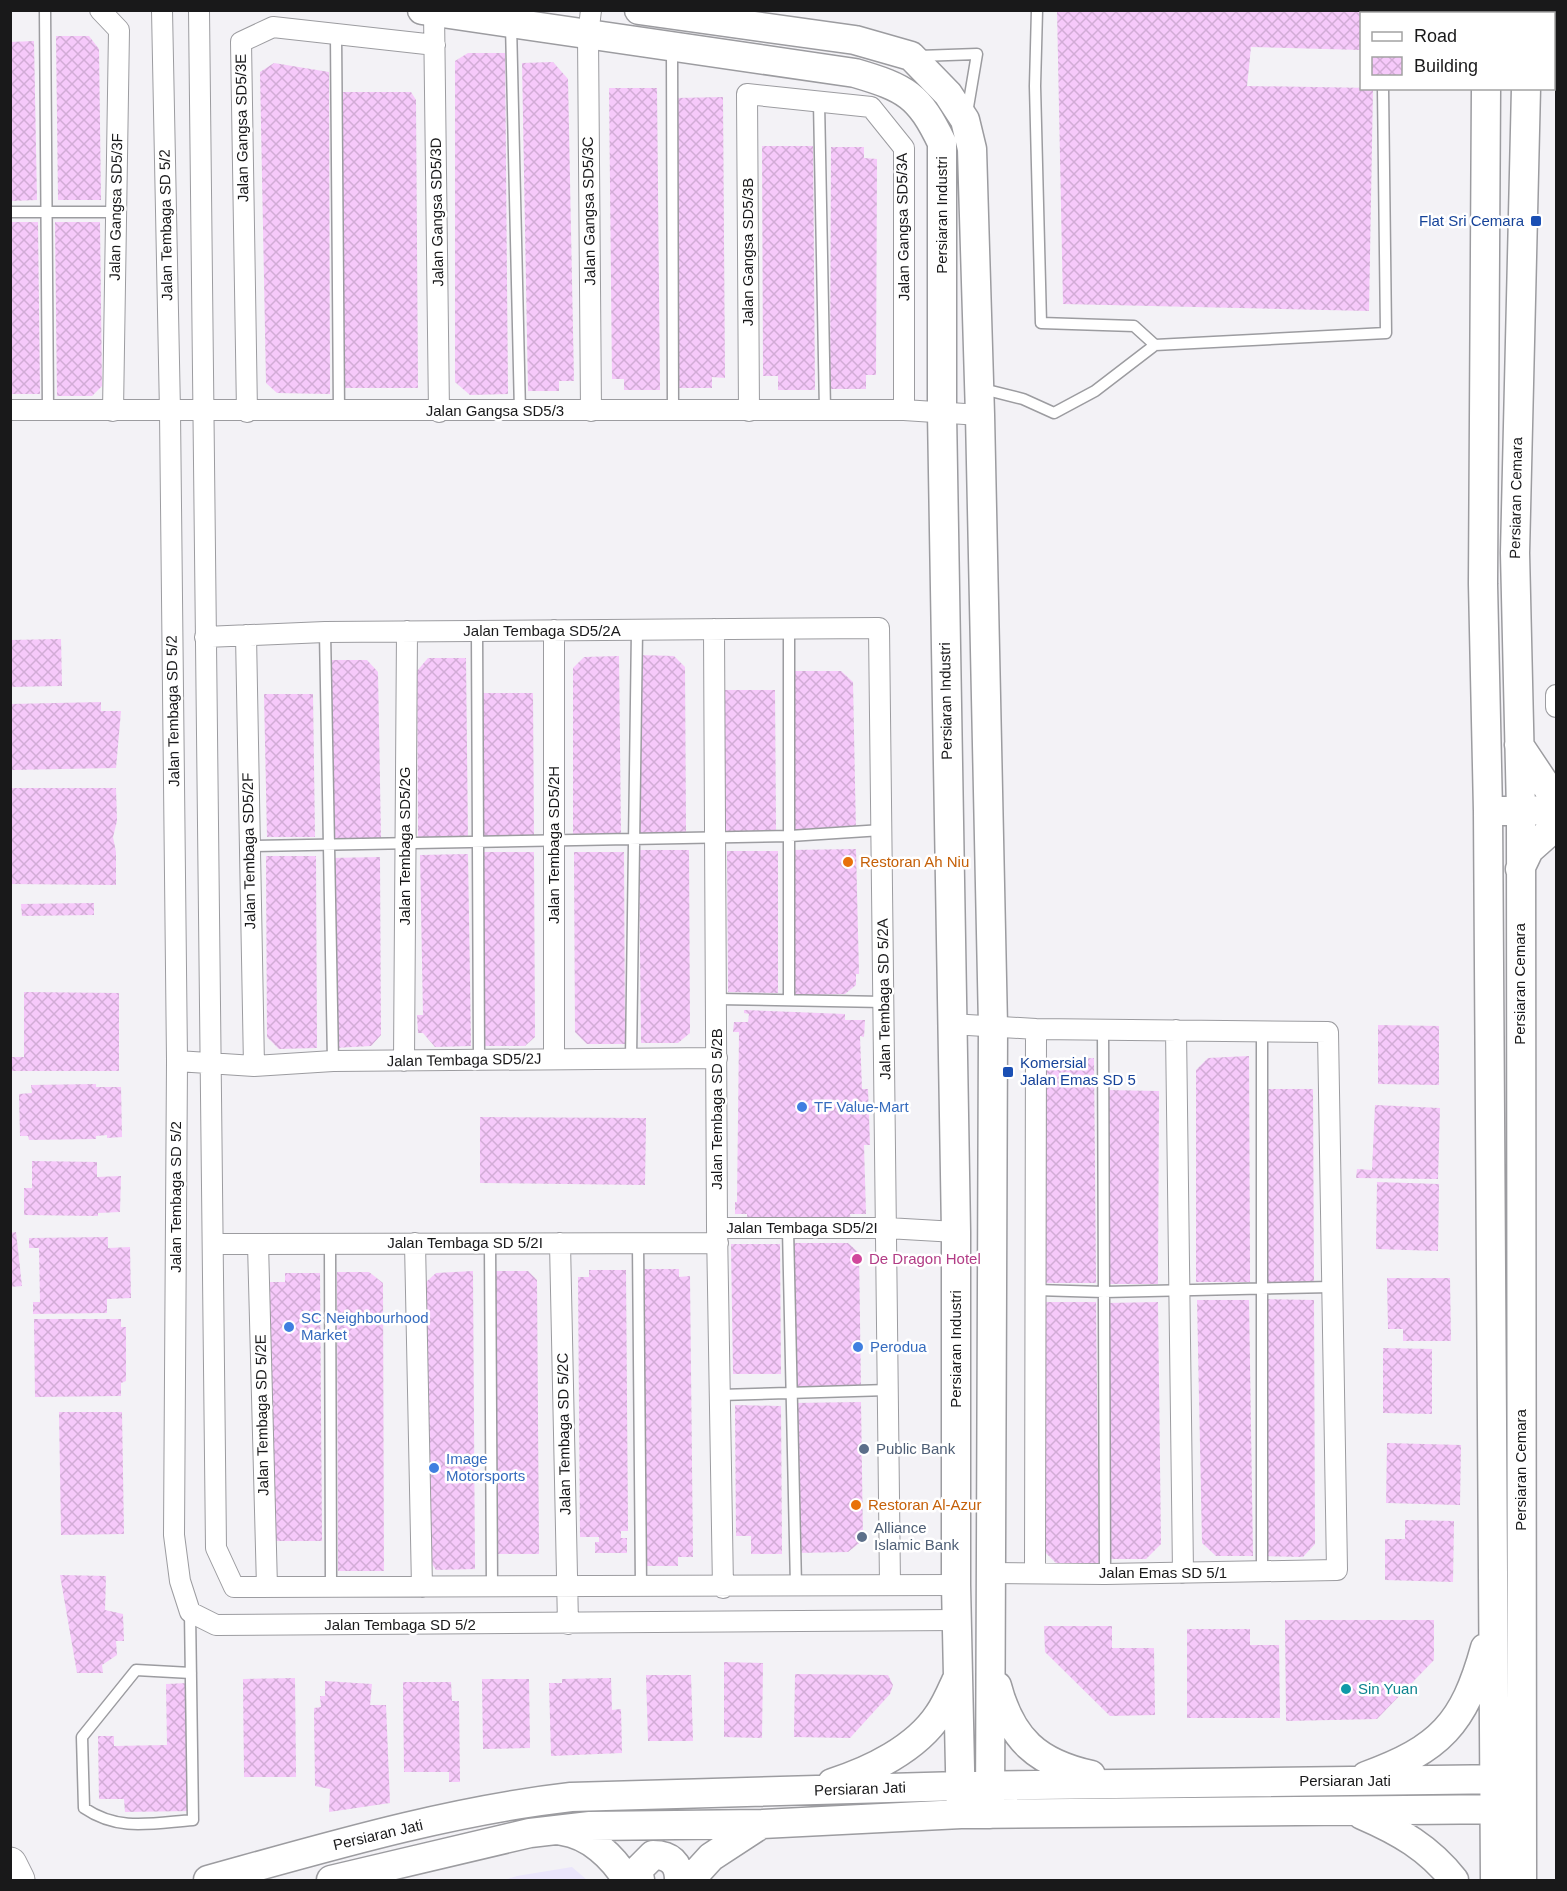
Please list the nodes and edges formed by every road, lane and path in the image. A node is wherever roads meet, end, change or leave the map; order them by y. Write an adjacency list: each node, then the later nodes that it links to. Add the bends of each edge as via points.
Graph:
1 (45, 10): 21 (lane)
2 (100, 10): 22 (street, Jalan Gangsa SD5/3F, via 119,30)
3 (162, 10): 33 (street, Jalan Tembaga SD 5/2)
4 (199, 10): 34 (street)
5 (639, 10): 13 (main road, Persiaran Industri, via 855,40)
6 (1037, 10): 23 (lane, via 1041,323 1134,326)
7 (428, 11): 9 (main road, Persiaran Industri); 11 (street, Jalan Gangsa SD5/3D)
8 (589, 23): 9 (main road, Persiaran Industri); 12 (main road, Persiaran Industri); 30 (street, Jalan Gangsa SD5/3C)
9 (511, 24): 38 (lane)
10 (336, 34): 11 (street, Jalan Gangsa SD5/3E); 35 (street, Jalan Gangsa SD5/3E, via 273,27 241,42); 36 (lane)
11 (435, 45): 37 (street, Jalan Gangsa SD5/3D)
12 (672, 48): 31 (lane); 39 (main road, Persiaran Industri, via 855,73 893,84 914,98 928,114 942,143)
13 (910, 56): 19 (main road, Persiaran Industri, via 948,94); 19 (lane, via 977,54)
14 (1383, 90): 23 (lane, via 1386,333)
15 (1486, 90): 55 (main road, Persiaran Cemara, via 1483,584)
16 (1526, 90): 52 (main road, Persiaran Cemara, via 1515,553)
17 (747, 94): 18 (street, Jalan Gangsa SD5/3A); 32 (street, Jalan Gangsa SD5/3B)
18 (819, 102): 26 (lane); 27 (street, Jalan Gangsa SD5/3A, via 871,107 904,148)
19 (965, 120): 24 (main road, Persiaran Industri, via 972,149)
20 (10, 212): 21 (lane)
21 (47, 212): 22 (lane); 28 (lane)
22 (116, 212): 29 (street, Jalan Gangsa SD5/3F)
23 (1155, 345): 24 (lane, via 1095,390 1054,413 1023,399)
24 (980, 402): 39 (street, Jalan Gangsa SD5/3); 72 (main road, Persiaran Industri)
25 (10, 410): 28 (street, Jalan Gangsa SD5/3)
26 (825, 410): 27 (street, Jalan Gangsa SD5/3); 32 (street, Jalan Gangsa SD5/3)
27 (904, 410): 39 (street, Jalan Gangsa SD5/3)
28 (48, 411): 29 (street, Jalan Gangsa SD5/3)
29 (113, 411): 33 (street, Jalan Gangsa SD5/3)
30 (591, 411): 31 (street, Jalan Gangsa SD5/3); 38 (street, Jalan Gangsa SD5/3)
31 (673, 411): 32 (street, Jalan Gangsa SD5/3)
32 (749, 411)
33 (170, 412): 34 (street, Jalan Gangsa SD5/3); 80 (street, Jalan Tembaga SD 5/2)
34 (204, 412): 35 (street, Jalan Gangsa SD5/3); 49 (street)
35 (246, 412): 36 (street, Jalan Gangsa SD5/3)
36 (339, 412): 37 (street, Jalan Gangsa SD5/3)
37 (439, 412): 38 (street, Jalan Gangsa SD5/3)
38 (520, 412)
39 (942, 413): 71 (main road, Persiaran Industri)
40 (879, 628): 42 (street, Jalan Tembaga SD5/2A); 58 (street, Jalan Tembaga SD 5/2A)
41 (714, 629): 42 (street, Jalan Tembaga SD5/2A); 44 (street, Jalan Tembaga SD5/2A); 60 (street, Jalan Tembaga SD 5/2B)
42 (789, 629): 59 (lane)
43 (554, 630): 44 (street, Jalan Tembaga SD5/2A); 46 (street, Jalan Tembaga SD5/2A); 63 (street, Jalan Tembaga SD5/2H)
44 (637, 630): 61 (lane)
45 (407, 631): 46 (street, Jalan Tembaga SD5/2A); 47 (street, Jalan Tembaga SD5/2A); 64 (street, Jalan Tembaga SD5/2G)
46 (477, 631): 62 (lane)
47 (325, 632): 48 (street, Jalan Tembaga SD5/2A); 65 (lane)
48 (246, 635): 49 (street, Jalan Tembaga SD5/2A); 66 (street, Jalan Tembaga SD5/2F)
49 (206, 637): 84 (street)
50 (1557, 695): 51 (street)
51 (1557, 707)
52 (1518, 743): 53 (main road, via 1543,782); 56 (main road, Persiaran Cemara)
53 (1557, 794)
54 (1557, 810): 56 (main road)
55 (1488, 811): 56 (main road); 121 (main road, Persiaran Cemara)
56 (1521, 811): 67 (main road, Persiaran Cemara)
57 (1557, 826): 67 (main road, via 1529,850)
58 (882, 830): 59 (lane); 70 (street, Jalan Tembaga SD 5/2A)
59 (790, 836): 60 (lane); 69 (lane)
60 (716, 837): 61 (lane); 68 (street, Jalan Tembaga SD 5/2B)
61 (634, 838): 63 (lane); 79 (lane)
62 (478, 840): 63 (lane); 64 (lane); 81 (lane)
63 (554, 840): 78 (street, Jalan Tembaga SD5/2H)
64 (405, 842): 65 (lane); 83 (street, Jalan Tembaga SD5/2G)
65 (329, 844): 66 (lane); 82 (lane)
66 (249, 846): 85 (street, Jalan Tembaga SD5/2F)
67 (1520, 869): 127 (main road, Persiaran Cemara)
68 (717, 999): 69 (lane); 77 (street, Jalan Tembaga SD 5/2B)
69 (789, 1000): 70 (lane)
70 (884, 1002): 87 (street, Jalan Tembaga SD 5/2A)
71 (951, 1024): 72 (street); 88 (main road, Persiaran Industri)
72 (993, 1026): 73 (street); 105 (main road, Persiaran Industri)
73 (1036, 1029): 74 (street); 98 (street)
74 (1103, 1029): 75 (street); 101 (lane)
75 (1176, 1030): 76 (street); 100 (street)
76 (1262, 1031): 97 (street, via 1328,1032); 99 (lane)
77 (717, 1058): 79 (street, Jalan Tembaga SD5/2J); 89 (street, Jalan Tembaga SD 5/2B)
78 (555, 1059): 79 (street, Jalan Tembaga SD5/2J); 81 (street, Jalan Tembaga SD5/2J)
79 (631, 1059)
80 (177, 1060): 84 (street, Jalan Tembaga SD5/2J); 120 (street, Jalan Tembaga SD 5/2, via 174,1535 180,1581)
81 (479, 1060): 83 (street, Jalan Tembaga SD5/2J)
82 (333, 1061): 83 (street, Jalan Tembaga SD5/2J); 85 (street, Jalan Tembaga SD5/2J)
83 (404, 1061)
84 (211, 1062): 85 (street, Jalan Tembaga SD5/2J); 94 (street)
85 (254, 1066)
86 (788, 1228): 87 (street, Jalan Tembaga SD5/2I); 89 (street, Jalan Tembaga SD5/2I); 103 (lane)
87 (887, 1228): 88 (street, Jalan Tembaga SD5/2I); 102 (street, Jalan Tembaga SD 5/2A)
88 (956, 1232): 111 (main road, Persiaran Industri)
89 (717, 1235): 93 (street, Jalan Tembaga SD 5/2I); 104 (street, Jalan Tembaga SD 5/2B)
90 (415, 1243): 91 (street, Jalan Tembaga SD 5/2I); 96 (street, Jalan Tembaga SD 5/2I); 115 (street)
91 (490, 1243): 92 (street, Jalan Tembaga SD 5/2I); 116 (lane)
92 (560, 1243): 93 (street, Jalan Tembaga SD 5/2I); 117 (street, Jalan Tembaga SD 5/2C)
93 (638, 1243): 118 (lane)
94 (213, 1244): 95 (street, Jalan Tembaga SD 5/2I); 114 (street, via 216,1548 234,1587)
95 (258, 1244): 96 (street, Jalan Tembaga SD 5/2I); 114 (street, Jalan Tembaga SD 5/2E)
96 (330, 1244): 112 (lane)
97 (1332, 1287): 99 (lane); 108 (street, Jalan Emas SD 5/1, via 1337,1570)
98 (1036, 1290): 101 (lane); 106 (street)
99 (1262, 1290): 100 (lane); 108 (lane)
100 (1178, 1291): 101 (lane); 107 (street)
101 (1104, 1292): 109 (lane)
102 (888, 1390): 103 (lane); 110 (street, Jalan Tembaga SD 5/2A)
103 (791, 1393): 104 (lane); 113 (lane)
104 (720, 1395): 119 (street, Jalan Tembaga SD 5/2B)
105 (989, 1573): 106 (street, Jalan Emas SD 5/1); 124 (main road, Persiaran Industri)
106 (1035, 1573): 109 (street, Jalan Emas SD 5/1)
107 (1183, 1573): 108 (street, Jalan Emas SD 5/1); 109 (street, Jalan Emas SD 5/1)
108 (1262, 1573)
109 (1105, 1574)
110 (890, 1584): 111 (street); 113 (street)
111 (956, 1585): 122 (main road, Persiaran Industri)
112 (331, 1586): 114 (street); 115 (street)
113 (796, 1586): 119 (street)
114 (267, 1587)
115 (422, 1587): 116 (street)
116 (492, 1587): 117 (street)
117 (567, 1587): 118 (street); 123 (street, Jalan Tembaga SD 5/2C)
118 (641, 1587): 119 (street)
119 (723, 1588)
120 (190, 1612): 123 (street, Jalan Tembaga SD 5/2, via 216,1625); 125 (lane)
121 (1494, 1616): 127 (main road, Persiaran Cemara); 128 (main road, via 1472,1692 1458,1716 1430,1744 1409,1757)
122 (957, 1620): 123 (street, Jalan Tembaga SD 5/2); 126 (main road, Persiaran Industri)
123 (568, 1624)
124 (990, 1657): 129 (main road, via 1003,1710 1027,1746 1049,1762); 132 (main road, Persiaran Industri)
125 (191, 1673): 125 (lane, via 193,1820 119,1824 101,1820 84,1808 82,1737 136,1670)
126 (958, 1677): 130 (main road, Persiaran Industri); 131 (main road, via 939,1715 904,1748 855,1776)
127 (1508, 1779): 128 (main road, Persiaran Jati); 133 (main road, Persiaran Cemara)
128 (1353, 1781): 129 (main road, Persiaran Jati)
129 (1124, 1783): 132 (main road, Persiaran Jati)
130 (961, 1786): 131 (main road, Persiaran Jati); 132 (main road, Persiaran Jati); 135 (main road, Persiaran Industri)
131 (804, 1791): 140 (main road, Persiaran Jati, via 544,1800 349,1840)
132 (990, 1800): 134 (main road, Persiaran Jati); 135 (main road, Persiaran Jati)
133 (1508, 1809): 134 (main road, Persiaran Jati); 147 (main road, Persiaran Cemara); 148 (main road, Persiaran Cemara)
134 (1355, 1812): 146 (main road, via 1411,1838 1440,1862)
135 (961, 1814): 136 (main road, Persiaran Jati)
136 (762, 1824): 137 (main road, Persiaran Jati); 145 (main road, via 711,1857)
137 (551, 1829): 141 (main road, Persiaran Jati); 142 (main road, via 584,1837 619,1866)
138 (10, 1864): 139 (highway)
139 (18, 1881)
140 (208, 1881)
141 (330, 1881)
142 (627, 1881)
143 (640, 1881): 144 (main road, via 638,1870 653,1855 673,1860)
144 (679, 1881)
145 (690, 1881)
146 (1454, 1881)
147 (1495, 1881)
148 (1522, 1881)

